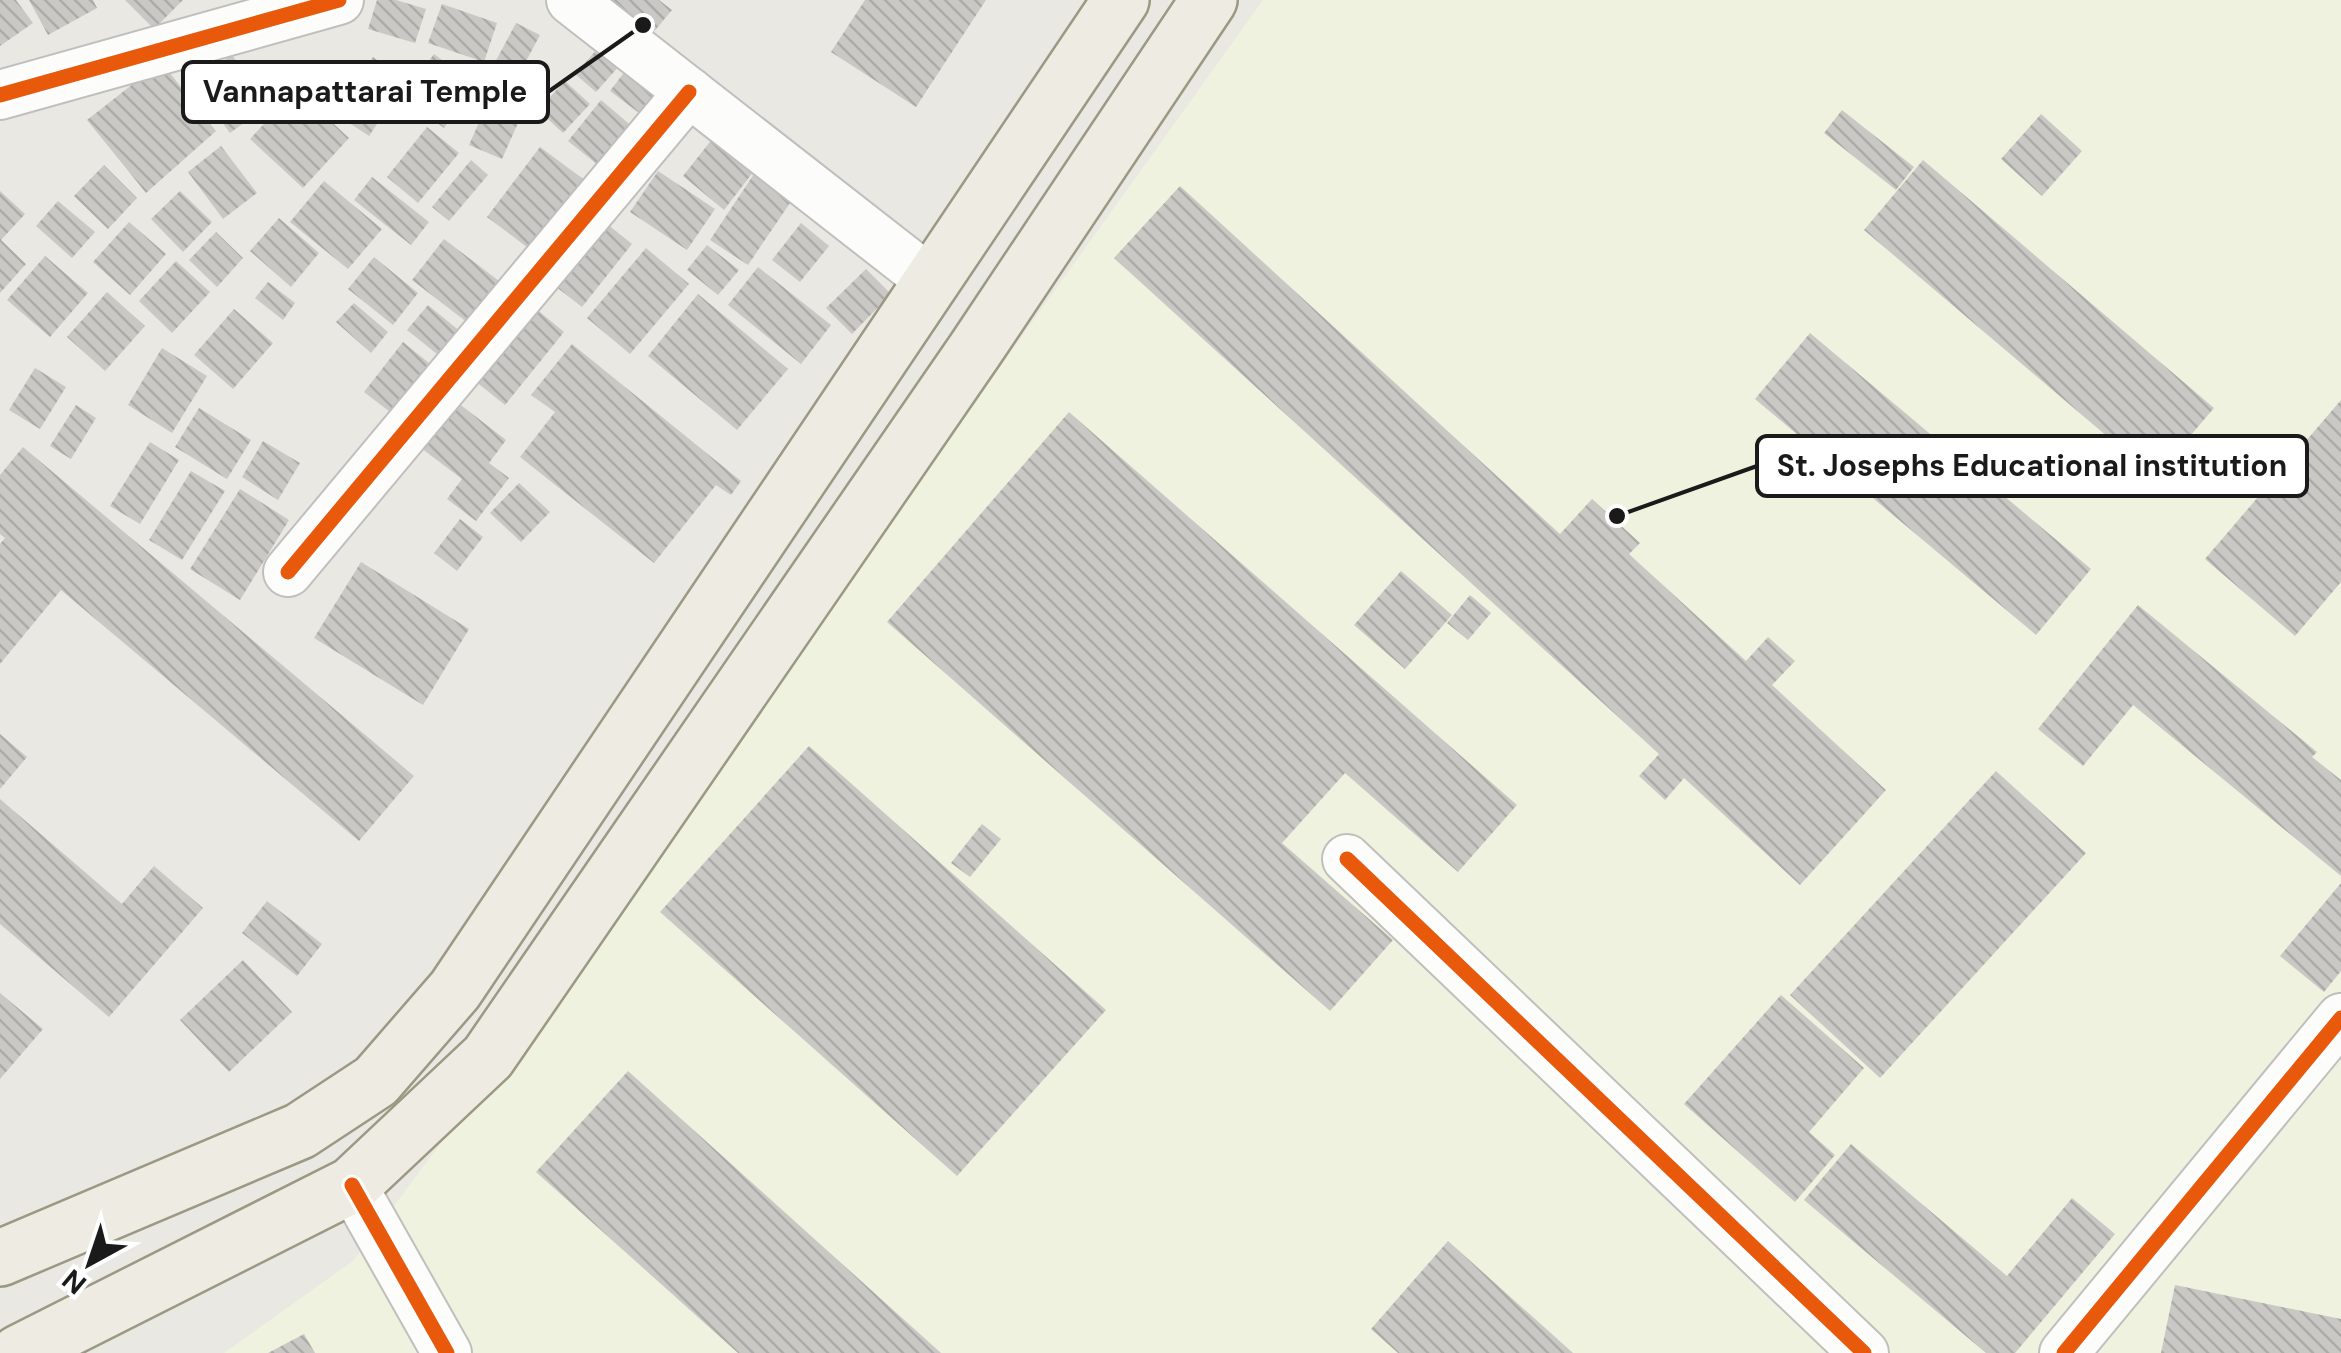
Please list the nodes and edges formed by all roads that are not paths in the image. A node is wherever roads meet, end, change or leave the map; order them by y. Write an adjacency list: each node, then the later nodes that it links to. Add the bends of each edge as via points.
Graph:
1 (339, 0): 6 (street)
2 (571, 0): 5 (street)
3 (1122, 0): 7 (main road)
4 (1209, 0): 11 (main road, via 488,1057)
5 (688, 92): 7 (street); 8 (street)
6 (0, 96)
7 (931, 281): 12 (main road, via 455,990 376,1081 300,1131)
8 (288, 572)
9 (1347, 859): 15 (street)
10 (2341, 1018): 16 (street)
11 (352, 1185): 13 (main road); 14 (street)
12 (0, 1258)
13 (19, 1353)
14 (448, 1353)
15 (1864, 1353)
16 (2064, 1353)

